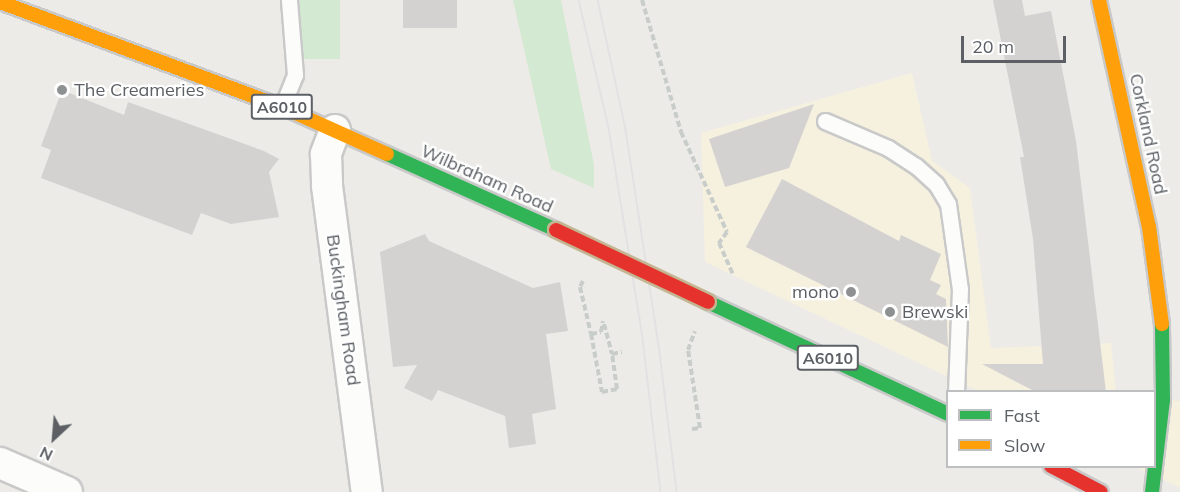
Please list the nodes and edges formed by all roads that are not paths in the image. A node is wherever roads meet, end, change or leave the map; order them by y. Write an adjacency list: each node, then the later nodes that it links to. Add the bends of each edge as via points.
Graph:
1 (54, 0): 5 (lane)
2 (289, 0): 6 (lane, via 295,75)
3 (1099, 0): 11 (main road, Corkland Road, via 1149,226 1162,312 1163,400)
4 (0, 2): 5 (main road, Wilbraham Road / A6010)
5 (46, 19): 6 (main road, Wilbraham Road / A6010)
6 (282, 106): 8 (main road, Wilbraham Road / A6010)
7 (825, 121): 9 (lane, via 888,148 916,166 936,184 948,204 960,289)
8 (334, 130): 10 (main road, Wilbraham Road / A6010, bridge); 16 (street, Buckingham Road, via 326,154 327,186)
9 (956, 390)
10 (946, 413)
11 (1156, 459)
12 (0, 463): 15 (street)
13 (1056, 468): 17 (main road)
14 (1155, 468): 18 (main road, Corkland Road)
15 (67, 492)
16 (368, 492)
17 (1101, 492)
18 (1152, 492)

